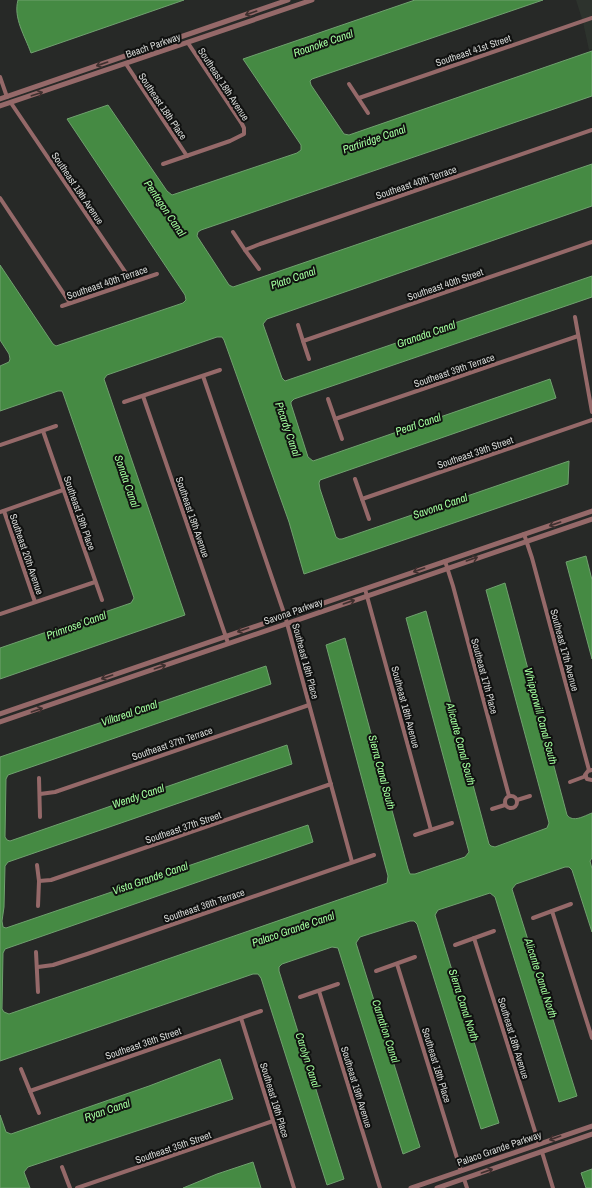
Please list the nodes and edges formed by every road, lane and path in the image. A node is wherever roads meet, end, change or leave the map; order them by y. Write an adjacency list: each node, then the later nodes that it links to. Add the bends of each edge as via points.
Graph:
1 (288, 0): 5 (street, Beach Parkway, one-way to 5)
2 (312, 0): 3 (street, Beach Parkway)
3 (299, 2): 6 (street, Beach Parkway)
4 (592, 18): 12 (street, Southeast 41st Street)
5 (184, 36): 6 (street); 7 (street, Beach Parkway)
6 (188, 43): 8 (street, Beach Parkway); 18 (street, Southeast 18th Avenue, via 242,124 244,134)
7 (124, 56): 8 (street); 11 (street, Beach Parkway, one-way to 11)
8 (126, 64): 14 (street, Beach Parkway, one-way to 8); 18 (street, Southeast 18th Place)
9 (0, 77): 11 (street)
10 (349, 84): 12 (street)
11 (7, 97): 13 (street, Beach Parkway); 14 (street)
12 (358, 98): 16 (street)
13 (0, 99)
14 (11, 103): 15 (street, Beach Parkway); 26 (street, Southeast 19th Avenue)
15 (0, 106)
16 (368, 113)
17 (592, 130): 23 (street, Southeast 40th Terrace)
18 (187, 156): 19 (street)
19 (164, 164)
20 (0, 198): 27 (street)
21 (233, 232): 23 (street)
22 (592, 242): 32 (street, Southeast 40th Street)
23 (245, 250): 24 (street)
24 (258, 269)
25 (157, 274): 26 (street, Southeast 40th Terrace)
26 (130, 282): 27 (street, Southeast 40th Terrace)
27 (70, 303): 28 (street, Southeast 40th Terrace)
28 (62, 306)
29 (575, 317): 31 (street)
30 (298, 325): 32 (street)
31 (578, 336): 39 (street); 40 (street, Southeast 39th Terrace)
32 (303, 341): 33 (street)
33 (309, 359)
34 (220, 370): 35 (street)
35 (203, 376): 36 (street); 63 (street, Southeast 18th Place)
36 (143, 396): 38 (street); 65 (street, Southeast 19th Avenue)
37 (328, 399): 40 (street)
38 (124, 402)
39 (592, 412)
40 (335, 419): 44 (street)
41 (592, 420): 48 (street, Southeast 39th Street)
42 (56, 426): 43 (street)
43 (43, 431): 45 (street); 47 (street, Southeast 19th Place)
44 (342, 439)
45 (0, 445)
46 (355, 479): 48 (street)
47 (63, 490): 49 (street); 57 (street, Southeast 19th Place)
48 (362, 499): 51 (street)
49 (2, 511): 61 (street, Southeast 20th Avenue)
50 (592, 511): 53 (street, Savona Parkway, one-way to 53)
51 (369, 519)
52 (592, 519): 54 (street, Savona Parkway)
53 (524, 534): 54 (street, Southeast 17th Avenue); 55 (street, Savona Parkway)
54 (526, 540): 56 (street, Savona Parkway, one-way to 54); 72 (street, Southeast 17th Avenue)
55 (445, 561): 56 (street, Southeast 17th Place); 58 (street, Savona Parkway, one-way to 58)
56 (447, 568): 59 (street, Savona Parkway); 79 (street, Southeast 17th Place)
57 (95, 582): 60 (street, Southeast 19th Place); 61 (street)
58 (365, 589): 59 (street, Southeast 18th Avenue); 63 (street, Savona Parkway)
59 (367, 595): 64 (street, Savona Parkway, one-way to 59); 86 (street, Southeast 18th Avenue)
60 (102, 600)
61 (35, 602): 62 (street)
62 (0, 614)
63 (285, 616): 64 (street, Southeast 18th Place); 65 (street, Savona Parkway, one-way to 65)
64 (287, 623): 66 (street, Savona Parkway); 69 (street, Southeast 18th Place)
65 (226, 636): 66 (street, Southeast 19th Avenue); 67 (street, Savona Parkway, one-way to 67)
66 (228, 643): 68 (street, Savona Parkway, one-way to 66)
67 (92, 682): 68 (street); 70 (street, Savona Parkway)
68 (94, 690): 71 (street, Savona Parkway, one-way to 68)
69 (309, 705): 77 (street, Southeast 18th Place); 78 (street, Southeast 37th Terrace, via 55,792)
70 (0, 714)
71 (0, 722)
72 (591, 770): 73 (street, Southeast 17th Avenue)
73 (586, 776): 75 (street); 76 (street)
74 (39, 778): 78 (street)
75 (592, 780)
76 (570, 782)
77 (331, 784): 89 (street, Southeast 18th Place); 91 (street, Southeast 37th Street, via 51,880)
78 (40, 794): 84 (street)
79 (509, 796): 81 (street); 82 (street, via 505,799)
80 (530, 796): 81 (street)
81 (517, 800): 82 (street, via 512,808)
82 (505, 805): 83 (street)
83 (492, 809)
84 (40, 817)
85 (452, 823): 86 (street)
86 (431, 830): 87 (street)
87 (415, 835)
88 (374, 855): 89 (street, Southeast 36th Terrace)
89 (352, 862): 102 (street, Southeast 36th Terrace, via 80,956)
90 (37, 865): 91 (street)
91 (39, 881): 93 (street)
92 (571, 904): 94 (street)
93 (38, 906)
94 (552, 911): 95 (street); 110 (street)
95 (533, 918)
96 (494, 931): 97 (street)
97 (474, 938): 98 (street); 117 (street, Southeast 18th Avenue)
98 (455, 945)
99 (36, 952): 102 (street)
100 (415, 958): 101 (street)
101 (397, 964): 103 (street); 120 (street, Southeast 18th Place)
102 (38, 967): 106 (street)
103 (376, 971)
104 (338, 984): 105 (street)
105 (319, 991): 107 (street); 125 (street, Southeast 19th Avenue)
106 (38, 992)
107 (300, 997)
108 (261, 1011): 109 (street, Southeast 36th Street)
109 (241, 1018): 112 (street, Southeast 36th Street); 114 (street, Southeast 19th Place)
110 (592, 1038)
111 (21, 1069): 112 (street)
112 (30, 1091): 113 (street)
113 (39, 1113)
114 (273, 1121): 123 (street, Southeast 35th Street); 124 (street, Southeast 19th Place)
115 (592, 1126): 117 (street, Palaco Grande Parkway, one-way to 117)
116 (592, 1134): 118 (street, Palaco Grande Parkway)
117 (539, 1144): 118 (street); 120 (street, Palaco Grande Parkway)
118 (542, 1152): 121 (street, Palaco Grande Parkway, one-way to 118); 129 (street)
119 (62, 1167): 122 (street)
120 (461, 1171): 121 (street); 126 (street, Palaco Grande Parkway)
121 (464, 1179): 127 (street, Palaco Grande Parkway); 128 (street)
122 (70, 1188)
123 (77, 1188)
124 (294, 1188)
125 (380, 1188)
126 (411, 1188)
127 (437, 1188)
128 (467, 1188)
129 (553, 1188)

